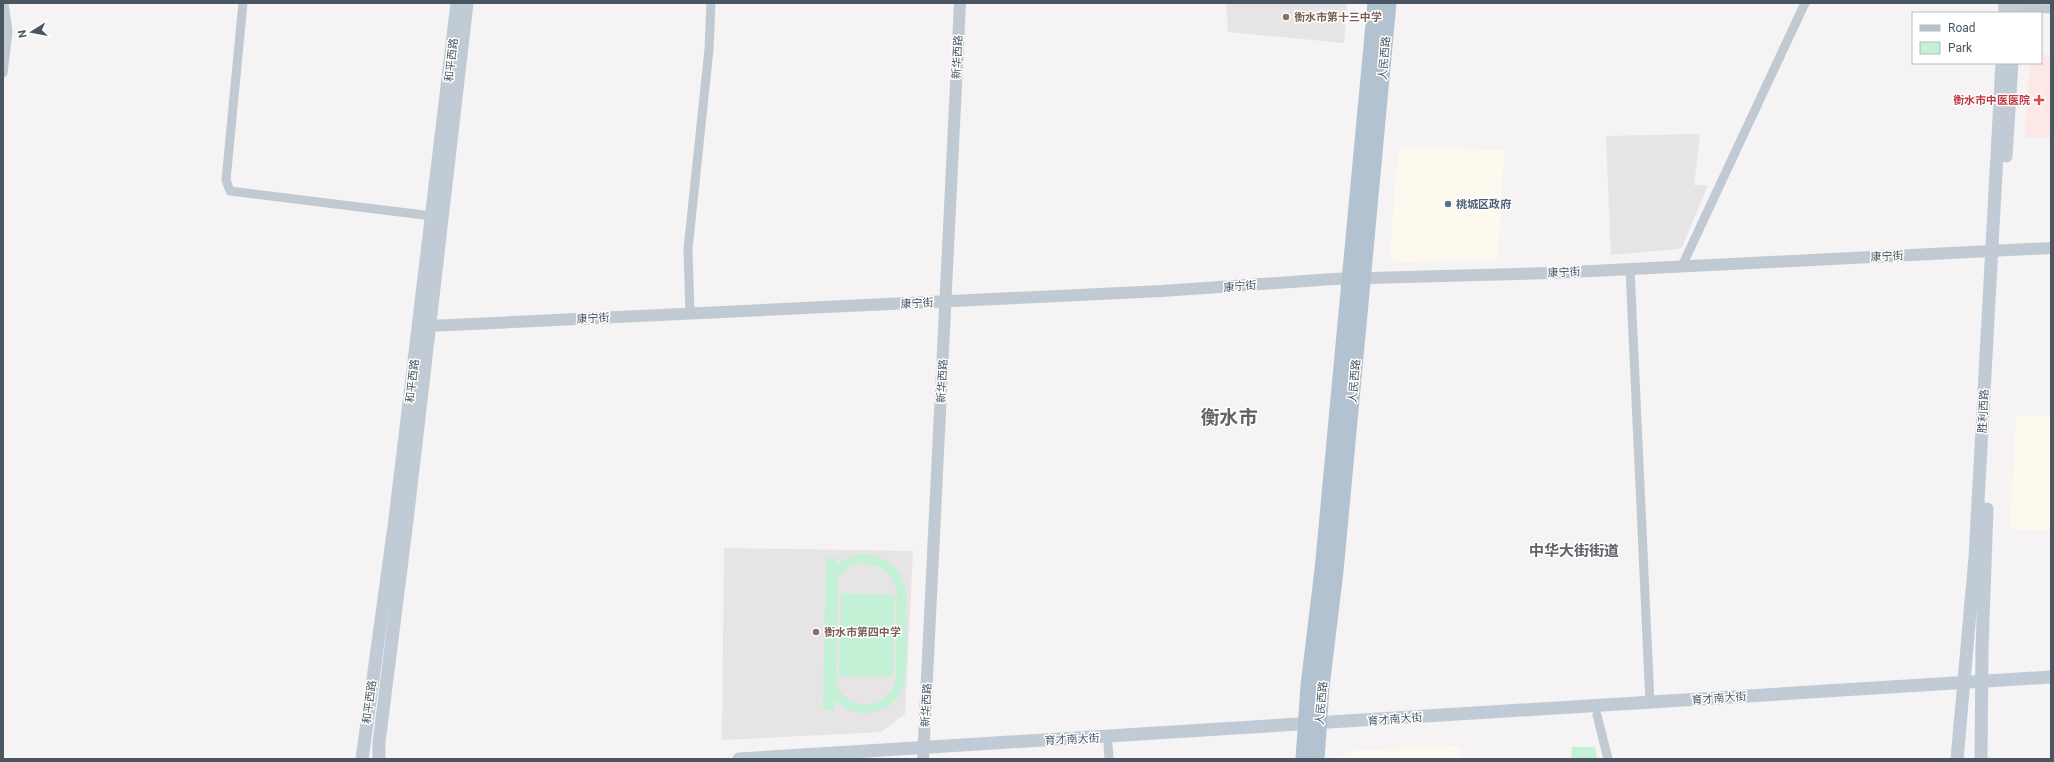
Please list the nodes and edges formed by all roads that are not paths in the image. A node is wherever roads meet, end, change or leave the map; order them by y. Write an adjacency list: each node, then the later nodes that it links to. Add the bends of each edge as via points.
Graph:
1 (4, 3): 14 (street, via 8,32)
2 (243, 3): 15 (street, via 226,180 230,191)
3 (457, 3): 15 (main road, 和平西路)
4 (467, 3): 23 (main road, 和平西路)
5 (711, 3): 22 (street, via 709,49 688,249)
6 (960, 3): 21 (street, 新华西路)
7 (1375, 3): 20 (main road, 人民西路)
8 (1389, 3): 20 (main road, 人民西路)
9 (1805, 3): 18 (street)
10 (2011, 8): 11 (street)
11 (2051, 9)
12 (2002, 64): 17 (main road, 胜利西路)
13 (2012, 64): 17 (main road, 胜利西路)
14 (3, 73)
15 (432, 216): 33 (main road, 和平西路, via 395,519)
16 (2051, 248): 17 (street, 康宁街)
17 (1996, 251): 18 (street, 康宁街); 25 (main road, 胜利西路, via 1984,559); 27 (main road, 胜利西路, via 1975,557)
18 (1682, 266): 19 (street, 康宁街)
19 (1630, 269): 20 (street, 康宁街); 28 (street)
20 (1356, 279): 21 (street, 康宁街); 30 (main road, 人民西路, via 1323,562)
21 (946, 301): 22 (street, 康宁街); 32 (street, 新华西路)
22 (690, 313): 23 (street, 康宁街)
23 (429, 326): 34 (main road, 和平西路)
24 (2051, 677): 25 (main road, 育才南大街)
25 (1982, 685): 26 (main road, 育才南大街); 27 (main road, 育才南大街); 42 (main road, 胜利西路)
26 (2051, 685)
27 (1963, 687): 28 (main road, 育才南大街); 29 (main road, 育才南大街); 41 (main road, 胜利西路)
28 (1650, 703): 30 (main road, 育才南大街)
29 (1597, 715): 30 (main road, 育才南大街); 40 (street)
30 (1312, 729): 31 (main road, 育才南大街); 32 (main road, 育才南大街); 38 (main road, 人民西路); 39 (main road, 人民西路)
31 (1108, 745): 32 (main road, 育才南大街); 37 (street)
32 (924, 754): 35 (main road, 育才南大街); 36 (main road, 育才南大街)
33 (362, 759)
34 (379, 759)
35 (739, 759)
36 (883, 759)
37 (1109, 759)
38 (1303, 759)
39 (1317, 759)
40 (1608, 759)
41 (1957, 759)
42 (1981, 759)

